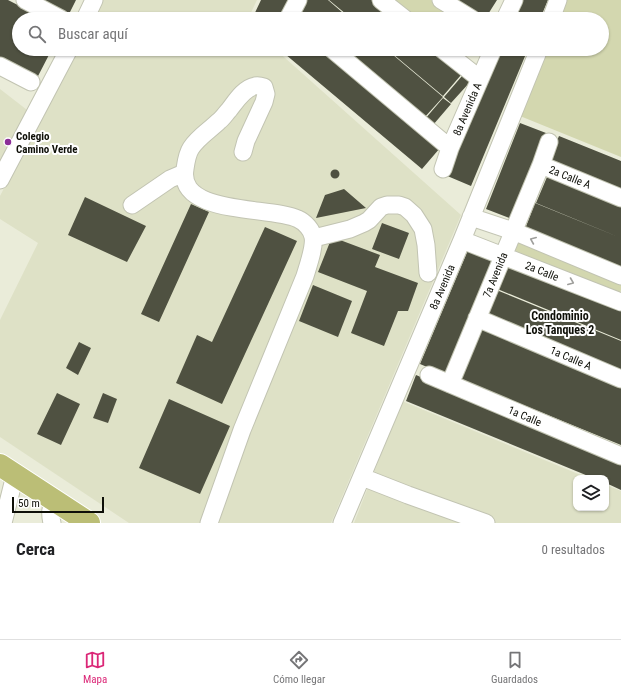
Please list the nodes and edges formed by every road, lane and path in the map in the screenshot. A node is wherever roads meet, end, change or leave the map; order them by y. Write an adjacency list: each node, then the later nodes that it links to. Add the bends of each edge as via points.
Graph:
1 (25, 0): 7 (street)
2 (94, 0): 8 (street)
3 (382, 0): 9 (street)
4 (441, 0): 10 (street)
5 (514, 0): 11 (street)
6 (558, 0): 12 (street)
7 (48, 12)
8 (88, 12)
9 (397, 12)
10 (461, 12)
11 (509, 12)
12 (554, 12)
13 (65, 56): 27 (street)
14 (340, 56): 22 (street)
15 (451, 56): 19 (street)
16 (490, 56): 19 (street, 8a Avenida A)
17 (536, 56): 30 (street, 8a Avenida)
18 (0, 66): 20 (street)
19 (480, 80): 22 (street, 8a Avenida A)
20 (31, 82)
21 (549, 142): 24 (street, 2a Calle A)
22 (450, 148): 25 (street, 8a Avenida A)
23 (243, 152): 26 (street, via 264,102 264,87 256,85 247,89 220,121 199,138 190,149)
24 (541, 165): 28 (street, 2a Calle A); 31 (street, 7a Avenida)
25 (443, 169)
26 (184, 173): 29 (street, via 170,179); 32 (street, via 187,186 204,200 299,219 308,226)
27 (0, 180)
28 (621, 198)
29 (132, 205)
30 (471, 217): 31 (street); 33 (street, 8a Avenida)
31 (513, 231): 34 (street, 7a Avenida); 36 (street, one-way to 31)
32 (314, 238): 35 (street, via 364,223 381,207 399,205 414,215 423,229); 49 (street, via 305,276 242,430)
33 (462, 240): 34 (street, 2a Calle); 44 (street, 8a Avenida)
34 (503, 255): 37 (street, 2a Calle, one-way to 37); 38 (street, 7a Avenida)
35 (428, 273)
36 (621, 276)
37 (621, 302)
38 (477, 318): 40 (street, 1a Calle A); 41 (street, 7a Avenida)
39 (428, 376): 41 (street, 1a Calle)
40 (621, 379)
41 (450, 384): 42 (street, 1a Calle)
42 (621, 456)
43 (8, 470): 45 (main road); 46 (street)
44 (362, 477): 50 (street, 8a Avenida); 51 (street)
45 (54, 500): 47 (street, via 50,515); 48 (main road)
46 (3, 523)
47 (52, 523)
48 (89, 523)
49 (209, 523)
50 (342, 523)
51 (486, 523)

